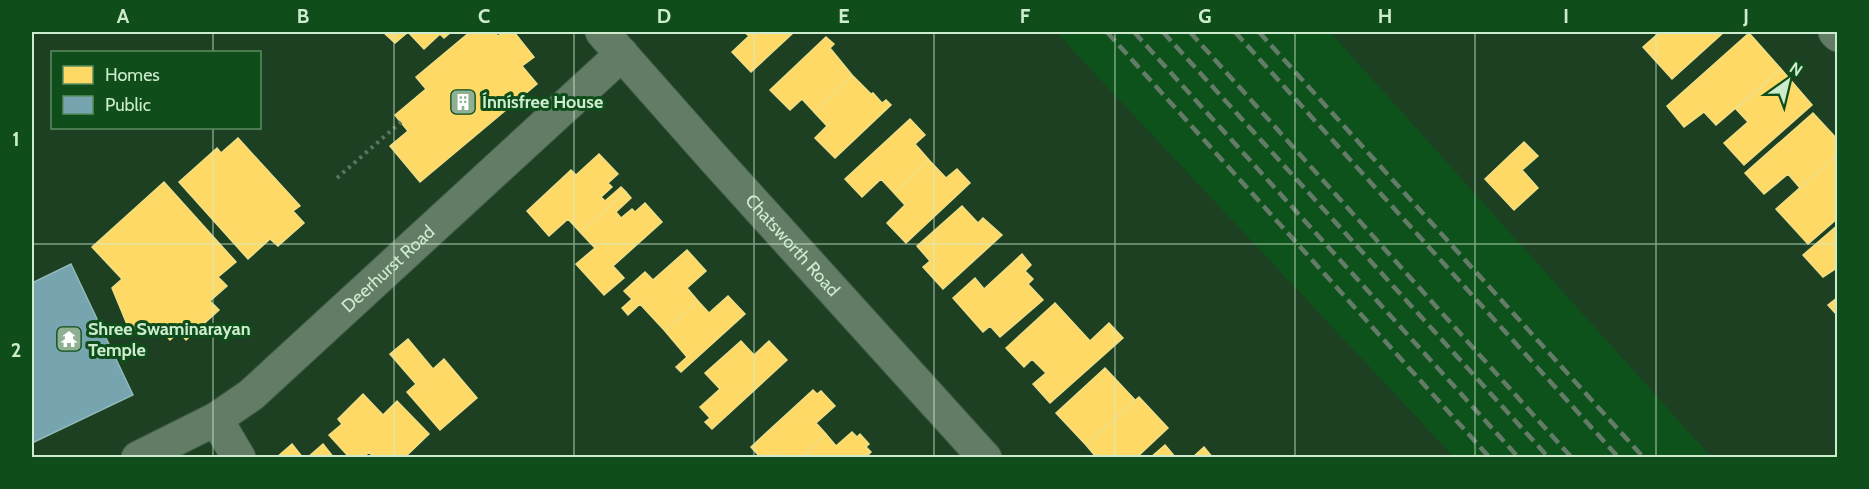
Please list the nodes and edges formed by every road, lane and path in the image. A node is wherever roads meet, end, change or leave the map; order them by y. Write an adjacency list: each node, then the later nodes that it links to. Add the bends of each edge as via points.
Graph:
1 (612, 43): 4 (street, Deerhurst Road, via 251,395); 7 (street, Chatsworth Road)
2 (401, 122): 3 (path)
3 (338, 178)
4 (216, 419): 5 (street, Deerhurst Road); 6 (street)
5 (138, 458)
6 (239, 458)
7 (985, 458)

